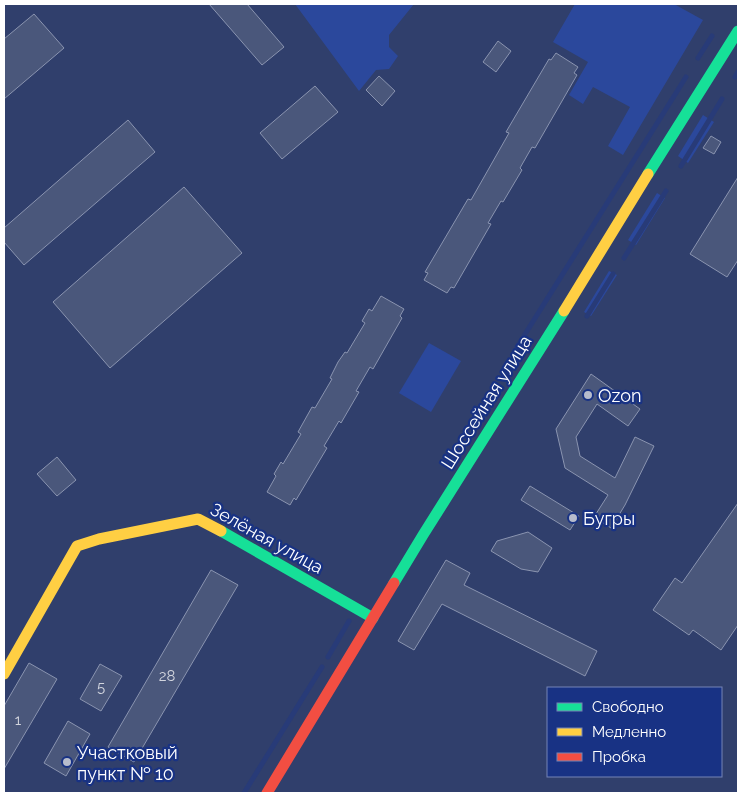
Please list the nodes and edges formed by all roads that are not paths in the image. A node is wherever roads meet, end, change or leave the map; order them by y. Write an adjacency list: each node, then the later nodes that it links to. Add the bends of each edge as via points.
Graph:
1 (738, 31): 2 (main road, Шоссейная улица)
2 (373, 618): 3 (main road, Зелёная улица, via 198,519 77,546); 4 (main road, Шоссейная улица)
3 (4, 674)
4 (267, 793)

